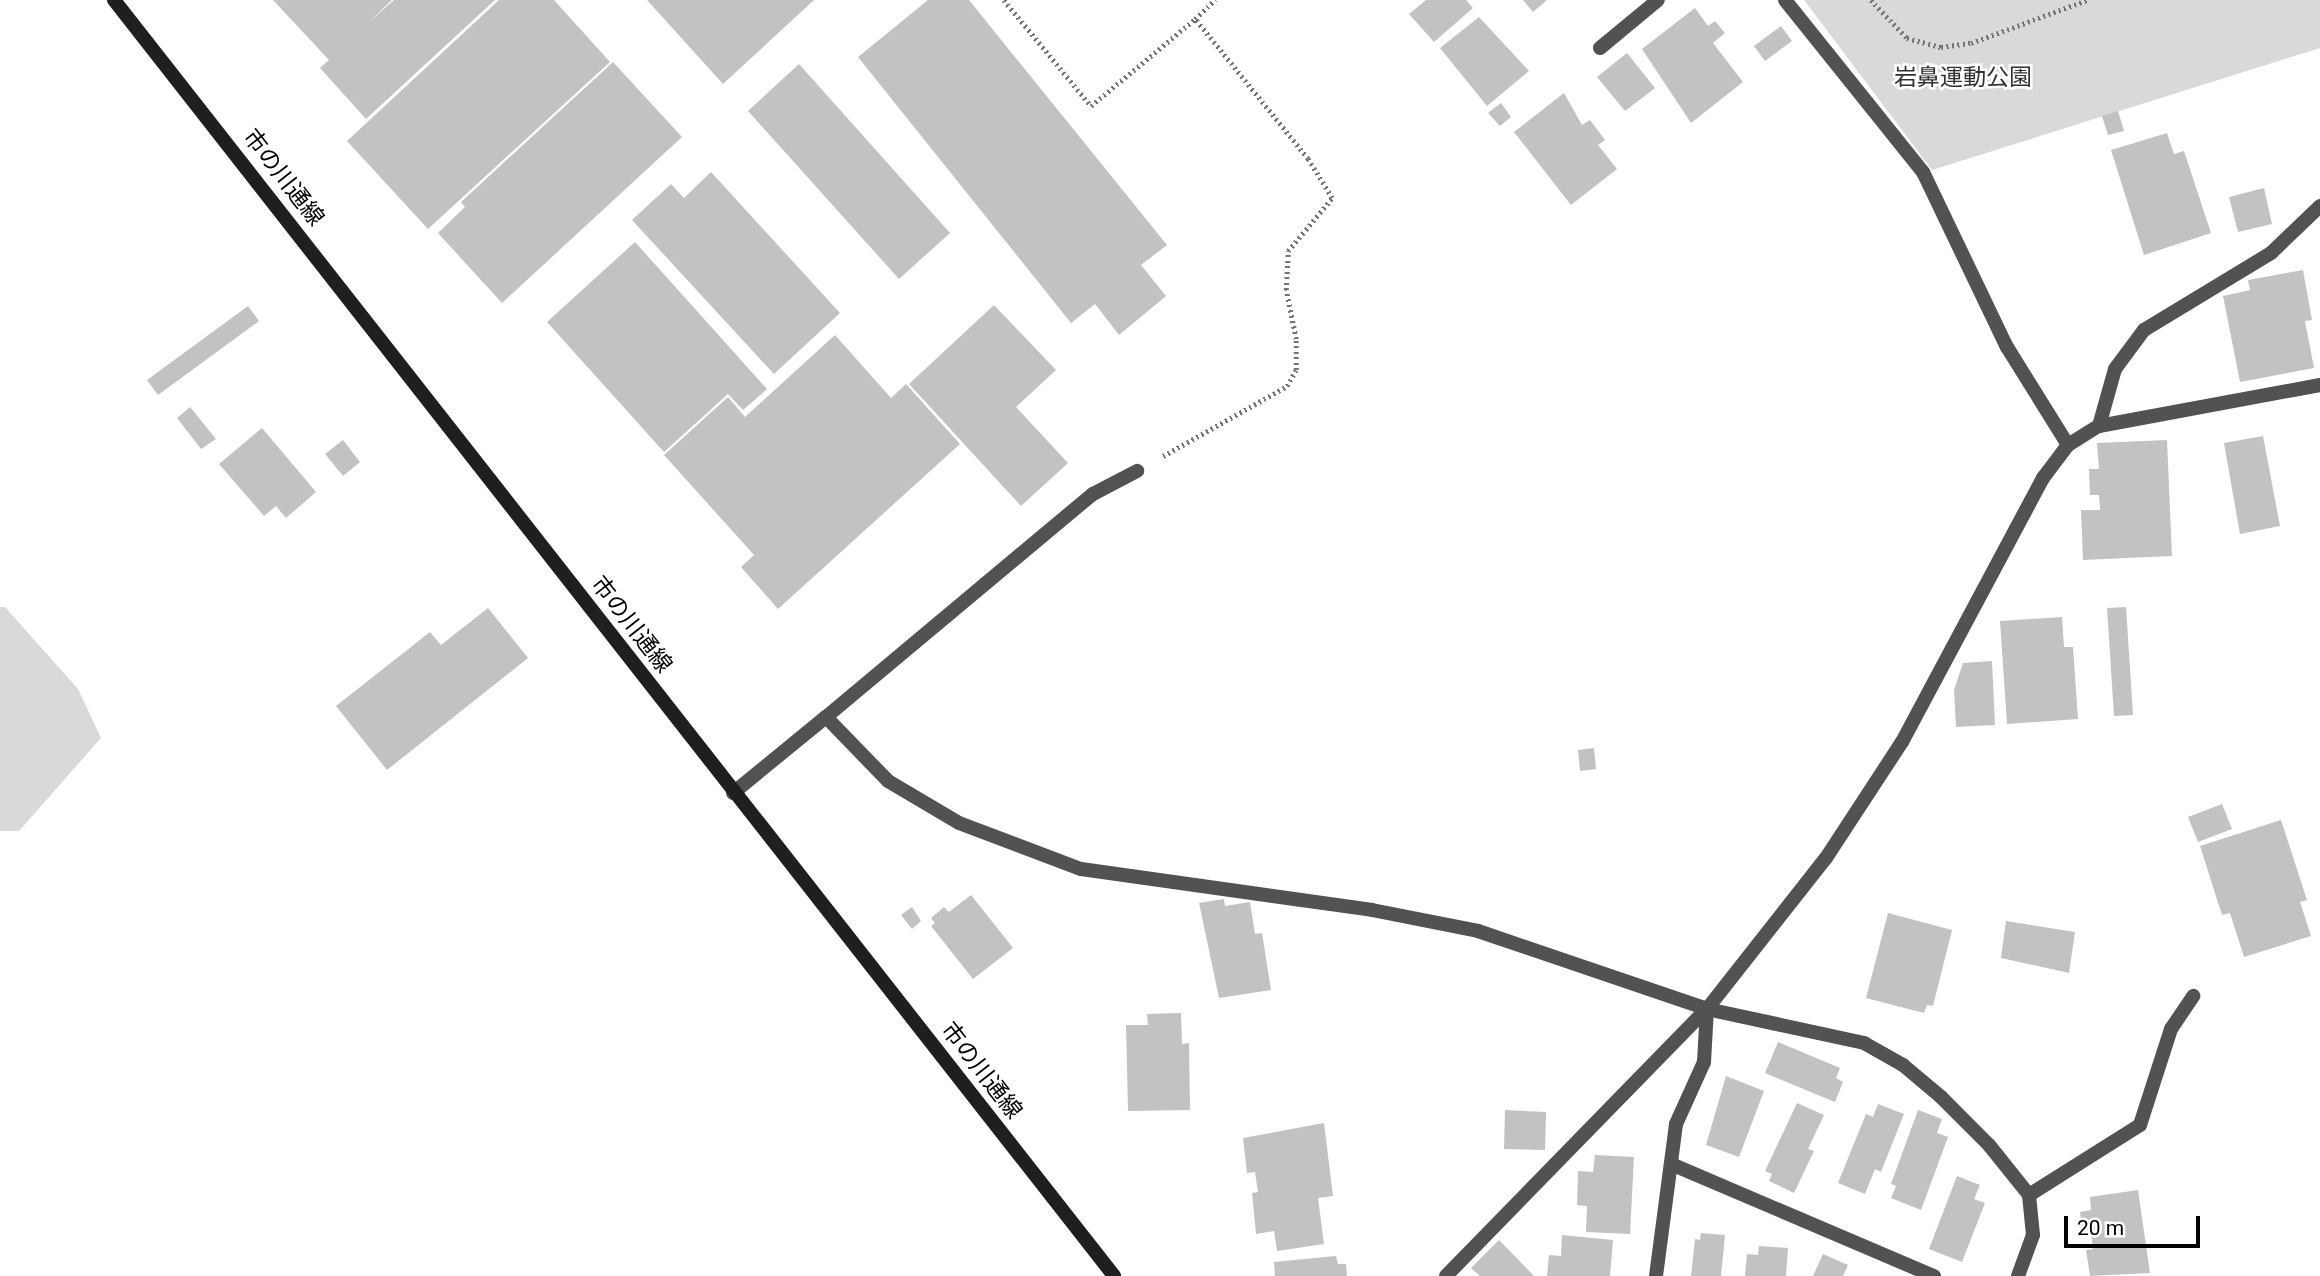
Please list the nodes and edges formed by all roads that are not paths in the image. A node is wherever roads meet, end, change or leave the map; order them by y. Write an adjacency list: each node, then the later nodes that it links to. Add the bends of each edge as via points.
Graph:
1 (114, 0): 11 (street, 市の川通線)
2 (1658, 0): 4 (street)
3 (1785, 0): 8 (street, via 1923,172 2007,347)
4 (1600, 48)
5 (2320, 206): 7 (street, via 2271,253 2144,330 2115,369)
6 (2320, 385): 7 (street)
7 (2099, 426): 8 (street)
8 (2068, 445): 13 (street, via 2043,478 1902,742 1826,858)
9 (1138, 471): 10 (street, via 1093,494)
10 (826, 717): 11 (street); 13 (street, via 888,781 959,823 1081,869 1372,910 1478,931)
11 (733, 793): 16 (street, 市の川通線)
12 (2193, 996): 15 (street, via 2171,1029 2140,1125)
13 (1707, 1009): 14 (street, via 1704,1062 1676,1124); 15 (street, via 1864,1043 1903,1065 1989,1145); 17 (street)
14 (1671, 1164): 18 (street); 19 (street)
15 (2029, 1195): 20 (street, via 2033,1235)
16 (1114, 1276)
17 (1446, 1276)
18 (1656, 1276)
19 (1934, 1276)
20 (2018, 1276)

